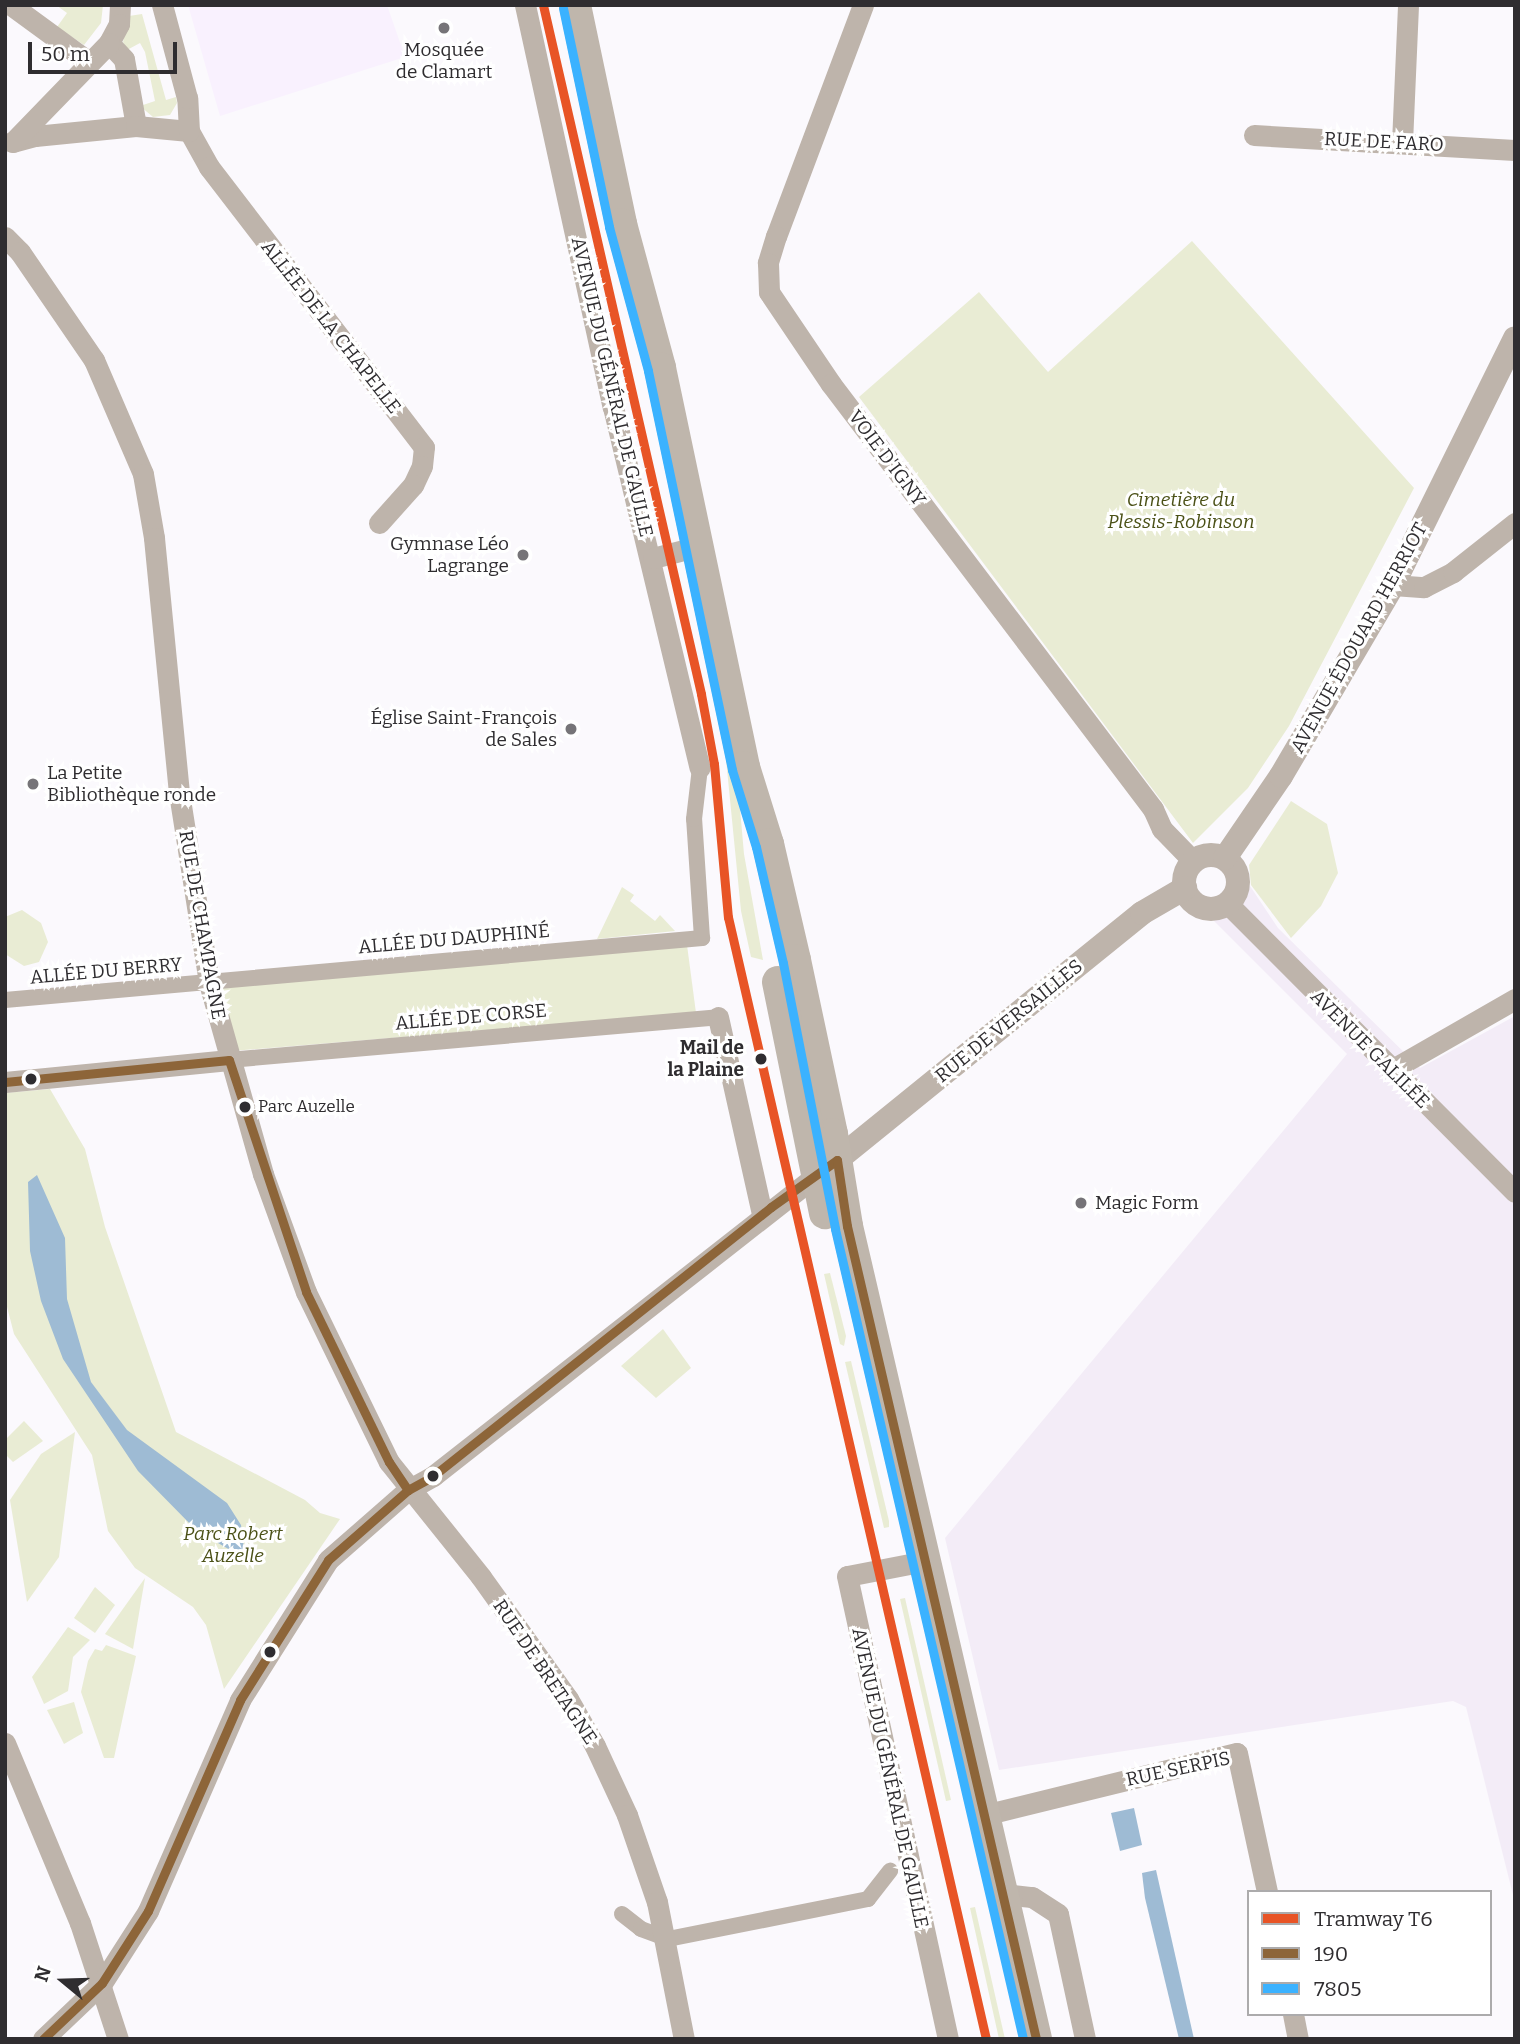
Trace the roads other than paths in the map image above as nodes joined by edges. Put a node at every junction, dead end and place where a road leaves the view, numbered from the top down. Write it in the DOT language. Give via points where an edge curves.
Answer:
graph roads {
  1 [pos="11,5"];
  2 [pos="120,5"];
  3 [pos="162,5"];
  4 [pos="525,5"];
  5 [pos="575,5"];
  6 [pos="863,5"];
  7 [pos="1408,5"];
  8 [pos="109,43"];
  9 [pos="89,62"];
  10 [pos="136,126"];
  11 [pos="189,131"];
  12 [pos="1254,135"];
  13 [pos="1402,143"];
  14 [pos="9,146"];
  15 [pos="1515,150"];
  16 [pos="5,237"];
  17 [pos="1515,322"];
  18 [pos="1515,338"];
  19 [pos="1480,410"];
  20 [pos="379,523"];
  21 [pos="1515,523"];
  22 [pos="695,547"];
  23 [pos="653,558"];
  24 [pos="1394,585"];
  25 [pos="700,768"];
  26 [pos="1225,858"];
  27 [pos="1193,861"];
  28 [pos="1185,888"];
  29 [pos="1227,903"];
  30 [pos="209,983"];
  31 [pos="1515,999"];
  32 [pos="5,1000"];
  33 [pos="718,1017"];
  34 [pos="229,1060"];
  35 [pos="1391,1070"];
  36 [pos="5,1082"];
  37 [pos="827,1167"];
  38 [pos="1515,1192"];
  39 [pos="762,1214"];
  40 [pos="408,1490"];
  41 [pos="916,1562"];
  42 [pos="5,1743"];
  43 [pos="12,1777"];
  44 [pos="984,1815"];
  45 [pos="890,1871"];
  46 [pos="1267,1890"];
  47 [pos="1002,1894"];
  48 [pos="622,1914"];
  49 [pos="676,1937"];
  50 [pos="102,1983"];
  51 [pos="1293,2016"];
  52 [pos="43,2039"];
  53 [pos="118,2039"];
  54 [pos="684,2039"];
  55 [pos="948,2039"];
  56 [pos="1015,2039"];
  57 [pos="1036,2039"];
  58 [pos="1085,2039"];
  59 [pos="1298,2039"];
  1 -- 9 [label="street"];
  2 -- 8 [label="street" via="119,24"];
  3 -- 11 [label="street" via="187,98"];
  4 -- 23 [label="street, AVENUE DU GÉNÉRAL DE GAULLE" via="613,407"];
  5 -- 22 [label="main road" via="624,236 662,379"];
  6 -- 27 [label="street, VOIE D'IGNY" via="776,236 768,263 769,292 831,384 1177,848"];
  7 -- 13 [label="street"];
  8 -- 9 [label="street"];
  8 -- 10 [label="street" via="124,59"];
  9 -- 14 [label="street"];
  10 -- 11 [label="street"];
  10 -- 14 [label="street" via="35,136"];
  11 -- 20 [label="street, ALLÉE DE LA CHAPELLE" via="209,167 424,447 413,485"];
  12 -- 13 [label="street, RUE DE FARO"];
  13 -- 15 [label="street, RUE DE FARO"];
  16 -- 30 [label="street, RUE DE CHAMPAGNE" via="94,360 143,474 179,793"];
  17 -- 19 [label="street, AVENUE ÉDOUARD HERRIOT"];
  18 -- 19 [label="street, AVENUE ÉDOUARD HERRIOT"];
  19 -- 24 [label="street, AVENUE ÉDOUARD HERRIOT"];
  21 -- 24 [label="street" via="1454,572 1424,587"];
  22 -- 23 [label="street"];
  22 -- 37 [label="main road" via="744,766 768,844"];
  23 -- 25 [label="street, AVENUE DU GÉNÉRAL DE GAULLE"];
  24 -- 26 [label="street, AVENUE ÉDOUARD HERRIOT" via="1281,776"];
  25 -- 30 [label="street, ALLÉE DU DAUPHINÉ" via="694,819 702,938"];
  26 -- 27 [label="street" via="1209,854"];
  26 -- 29 [label="street" via="1238,880"];
  27 -- 28 [label="street" via="1185,874"];
  28 -- 29 [label="street" via="1202,907"];
  28 -- 37 [label="street, RUE DE VERSAILLES" via="1142,913"];
  29 -- 35 [label="street, AVENUE GALILÉE"];
  30 -- 32 [label="street, ALLÉE DU BERRY"];
  30 -- 34 [label="street, RUE DE CHAMPAGNE"];
  31 -- 35 [label="street"];
  33 -- 34 [label="street, ALLÉE DE CORSE"];
  33 -- 39 [label="street"];
  34 -- 36 [label="street"];
  34 -- 40 [label="street, RUE DE CHAMPAGNE" via="306,1292 389,1462"];
  35 -- 38 [label="street, AVENUE GALILÉE"];
  37 -- 39 [label="street"];
  37 -- 41 [label="main road" via="849,1236"];
  39 -- 40 [label="street" via="433,1476"];
  40 -- 49 [label="street, RUE DE BRETAGNE" via="481,1577 576,1713 626,1815"];
  40 -- 50 [label="street" via="328,1560 262,1660 148,1911"];
  41 -- 44 [label="main road"];
  41 -- 55 [label="street, AVENUE DU GÉNÉRAL DE GAULLE" via="847,1576"];
  41 -- 56 [label="main road"];
  42 -- 43 [label="street"];
  43 -- 50 [label="street"];
  44 -- 46 [label="street, RUE SERPIS" via="1237,1753"];
  44 -- 47 [label="main road"];
  45 -- 49 [label="street" via="868,1899"];
  47 -- 57 [label="main road"];
  47 -- 58 [label="street" via="1032,1897 1059,1914"];
  48 -- 49 [label="street" via="641,1929"];
  49 -- 54 [label="street, RUE DE BRETAGNE"];
  50 -- 52 [label="street"];
  50 -- 53 [label="street"];
  51 -- 59 [label="street"];
}
